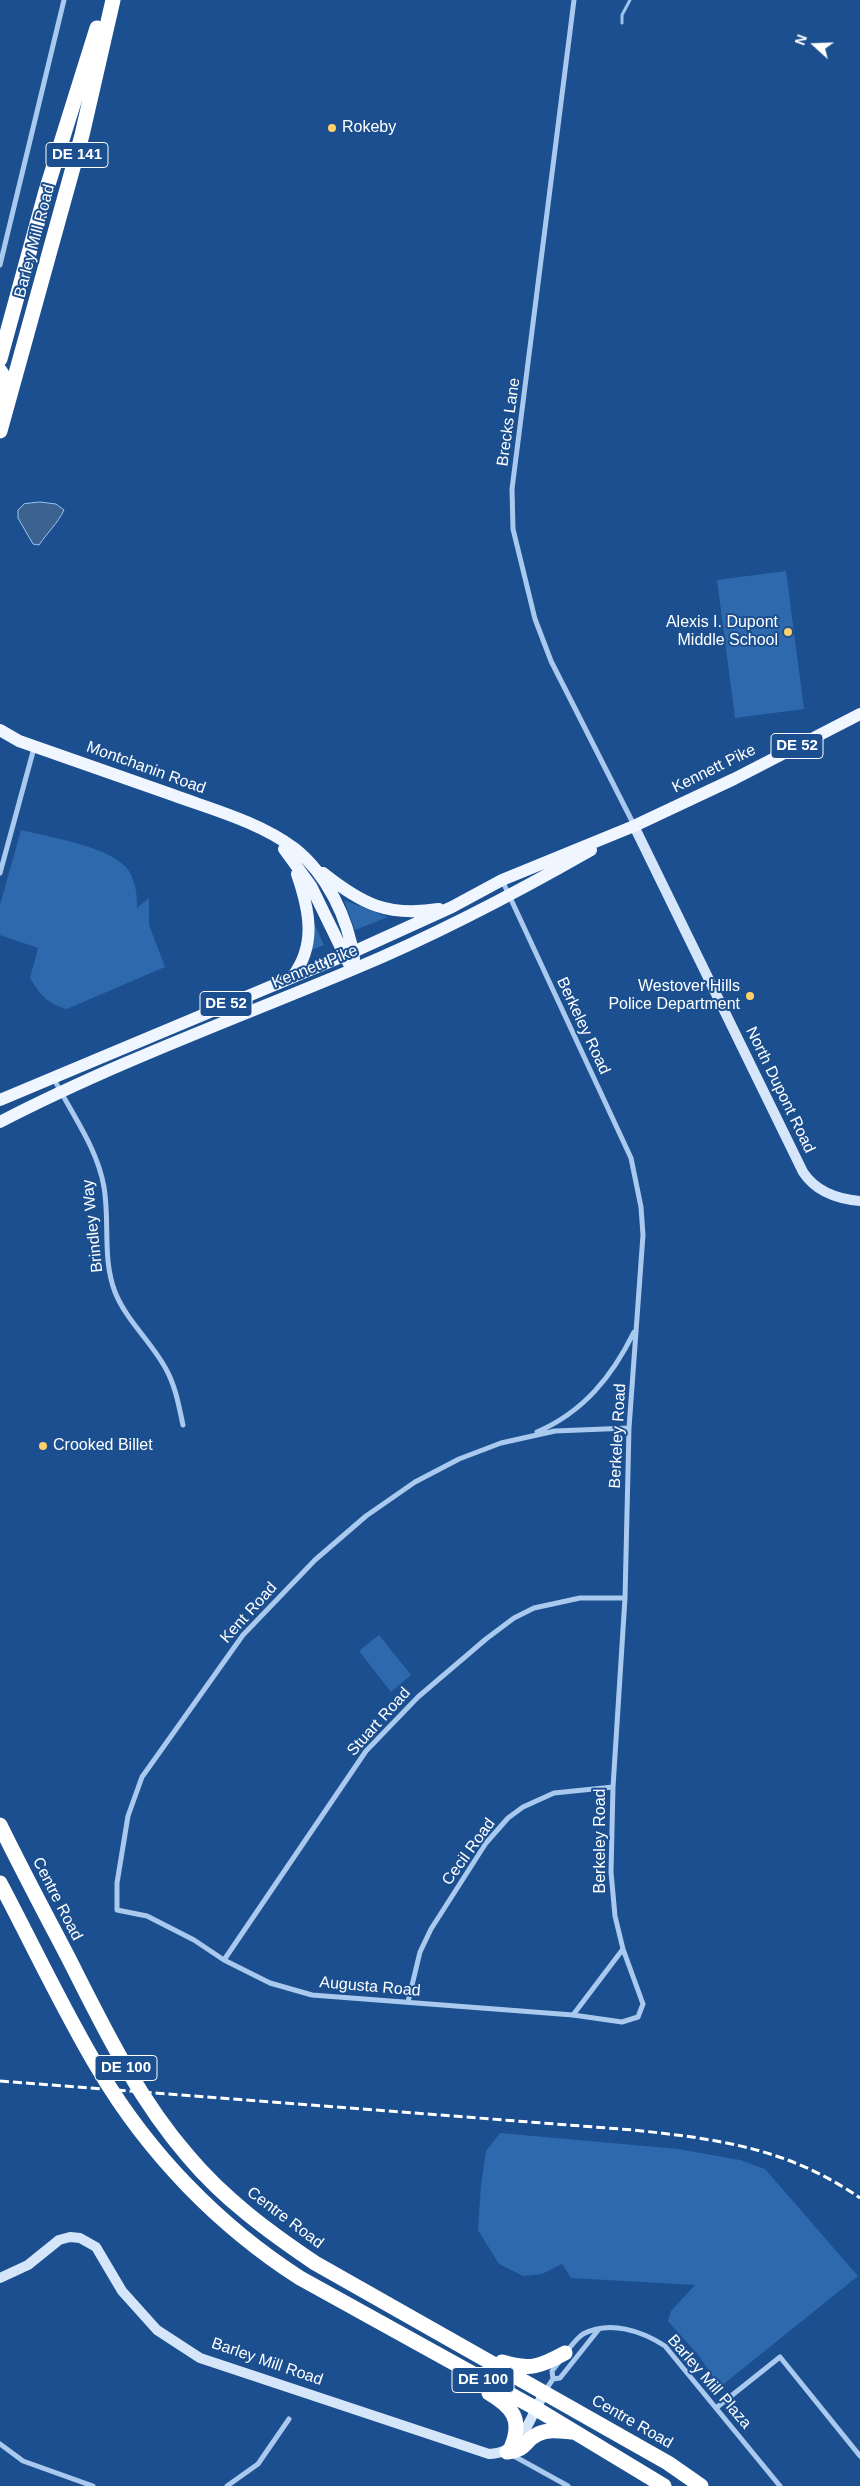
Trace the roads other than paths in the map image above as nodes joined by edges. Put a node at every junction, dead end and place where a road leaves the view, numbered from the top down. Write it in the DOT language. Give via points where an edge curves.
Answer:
graph roads {
  1 [pos="64,0"];
  2 [pos="106,0"];
  3 [pos="113,0"];
  4 [pos="574,0"];
  5 [pos="0,265"];
  6 [pos="0,359"];
  7 [pos="0,371"];
  8 [pos="0,411"];
  9 [pos="0,431"];
  10 [pos="860,714"];
  11 [pos="0,730"];
  12 [pos="0,740"];
  13 [pos="20,741"];
  14 [pos="34,746"];
  15 [pos="634,826"];
  16 [pos="297,857"];
  17 [pos="0,873"];
  18 [pos="502,880"];
  19 [pos="510,897"];
  20 [pos="452,907"];
  21 [pos="348,954"];
  22 [pos="355,969"];
  23 [pos="293,976"];
  24 [pos="53,1076"];
  25 [pos="60,1091"];
  26 [pos="0,1100"];
  27 [pos="0,1122"];
  28 [pos="860,1201"];
  29 [pos="636,1328"];
  30 [pos="184,1426"];
  31 [pos="629,1428"];
  32 [pos="527,1437"];
  33 [pos="625,1598"];
  34 [pos="613,1788"];
  35 [pos="0,1825"];
  36 [pos="0,1883"];
  37 [pos="117,1910"];
  38 [pos="623,1949"];
  39 [pos="224,1960"];
  40 [pos="408,2002"];
  41 [pos="573,2015"];
  42 [pos="638,2017"];
  43 [pos="0,2278"];
  44 [pos="599,2328"];
  45 [pos="565,2353"];
  46 [pos="484,2358"];
  47 [pos="460,2367"];
  48 [pos="549,2386"];
  49 [pos="535,2408"];
  50 [pos="716,2408"];
  51 [pos="289,2418"];
  52 [pos="578,2434"];
  53 [pos="0,2444"];
  54 [pos="509,2450"];
  55 [pos="860,2456"];
  56 [pos="93,2486"];
  57 [pos="227,2486"];
  58 [pos="568,2486"];
  59 [pos="664,2486"];
  60 [pos="701,2486"];
  61 [pos="780,2486"];
  1 -- 5 [label="street"];
  2 -- 6 [label="highway, Barley Mill Road / DE 141" via="61,142"];
  3 -- 9 [label="highway, Barley Mill Road / DE 141" via="82,135"];
  4 -- 15 [label="street, Brecks Lane" via="512,489 513,530 535,619 551,661"];
  7 -- 8 [label="highway" via="6,387"];
  10 -- 15 [label="main road, Kennett Pike / DE 52"];
  11 -- 13 [label="main road, Montchanin Road"];
  12 -- 13 [label="main road, Montchanin Road"];
  13 -- 14 [label="main road, Montchanin Road"];
  14 -- 16 [label="main road, Montchanin Road" via="260,828 294,848"];
  14 -- 17 [label="street"];
  15 -- 18 [label="main road, Kennett Pike / DE 52"];
  15 -- 19 [label="main road, Kennett Pike / DE 52"];
  15 -- 28 [label="street, North Dupont Road" via="803,1172 810,1182 827,1193"];
  16 -- 20 [label="main road" via="343,890 376,906 416,911"];
  16 -- 21 [label="main road, Montchanin Road" via="324,882 335,900 344,922"];
  16 -- 23 [label="main road" via="309,920 306,953"];
  18 -- 19 [label="street, Berkeley Road"];
  18 -- 20 [label="main road, Kennett Pike / DE 52"];
  19 -- 22 [label="main road, Kennett Pike / DE 52"];
  19 -- 29 [label="street, Berkeley Road" via="631,1158 643,1235"];
  20 -- 21 [label="main road, Kennett Pike / DE 52"];
  21 -- 22 [label="main road, Montchanin Road"];
  21 -- 23 [label="main road, Kennett Pike / DE 52"];
  22 -- 25 [label="main road, Kennett Pike / DE 52"];
  23 -- 24 [label="main road, Kennett Pike / DE 52"];
  24 -- 25 [label="street, Brindley Way"];
  24 -- 26 [label="main road, Kennett Pike / DE 52"];
  25 -- 27 [label="main road, Kennett Pike / DE 52"];
  25 -- 30 [label="street, Brindley Way" via="93,1152 102,1179 106,1254 112,1282 128,1317 167,1370"];
  29 -- 31 [label="street, Berkeley Road"];
  29 -- 32 [label="street, Kent Road" via="617,1365 580,1408"];
  31 -- 32 [label="street, Kent Road" via="555,1431"];
  31 -- 33 [label="street, Berkeley Road"];
  32 -- 37 [label="street, Kent Road" via="459,1459 415,1482 366,1516 315,1560 243,1635 142,1777 128,1816 117,1883"];
  33 -- 34 [label="street, Berkeley Road"];
  33 -- 39 [label="street, Stuart Road" via="580,1598 534,1608 486,1639 418,1697 366,1751"];
  34 -- 38 [label="street, Berkeley Road" via="611,1872"];
  34 -- 40 [label="street, Cecil Road" via="554,1793 523,1807 508,1818 486,1843 431,1929 420,1952"];
  35 -- 46 [label="highway, Centre Road / DE 100" via="116,2052 140,2092 188,2156 243,2210 275,2236 315,2263"];
  36 -- 47 [label="highway, DE 100" via="100,2071 143,2134 175,2172 232,2228 272,2260"];
  37 -- 39 [label="street, Augusta Road" via="147,1916"];
  38 -- 41 [label="street"];
  38 -- 42 [label="street, Berkeley Road" via="643,2004"];
  39 -- 40 [label="street, Augusta Road" via="270,1983 312,1995"];
  40 -- 41 [label="street, Augusta Road"];
  41 -- 42 [label="street, Augusta Road" via="622,2022"];
  43 -- 54 [label="street, Barley Mill Road" via="28,2265 59,2240 80,2238 96,2247 122,2292 157,2330 200,2358 489,2454"];
  44 -- 45 [label="street" via="582,2335"];
  44 -- 48 [label="street" via="560,2378"];
  44 -- 50 [label="street, Barley Mill Plaza" via="632,2330 665,2346"];
  45 -- 46 [label="highway" via="531,2367"];
  45 -- 48 [label="street" via="552,2371"];
  46 -- 48 [label="highway, Centre Road / DE 100"];
  47 -- 49 [label="highway, DE 100"];
  47 -- 54 [label="highway" via="467,2380 513,2412 516,2420"];
  48 -- 49 [label="street"];
  48 -- 60 [label="highway, Centre Road / DE 100"];
  49 -- 52 [label="highway, DE 100"];
  49 -- 54 [label="street" via="521,2437"];
  50 -- 55 [label="street" via="780,2357"];
  50 -- 61 [label="street, Barley Mill Plaza"];
  51 -- 57 [label="street" via="258,2464"];
  52 -- 54 [label="highway" via="545,2431 520,2450"];
  52 -- 59 [label="highway, DE 100"];
  53 -- 56 [label="street" via="23,2461"];
  54 -- 58 [label="street"];
}
